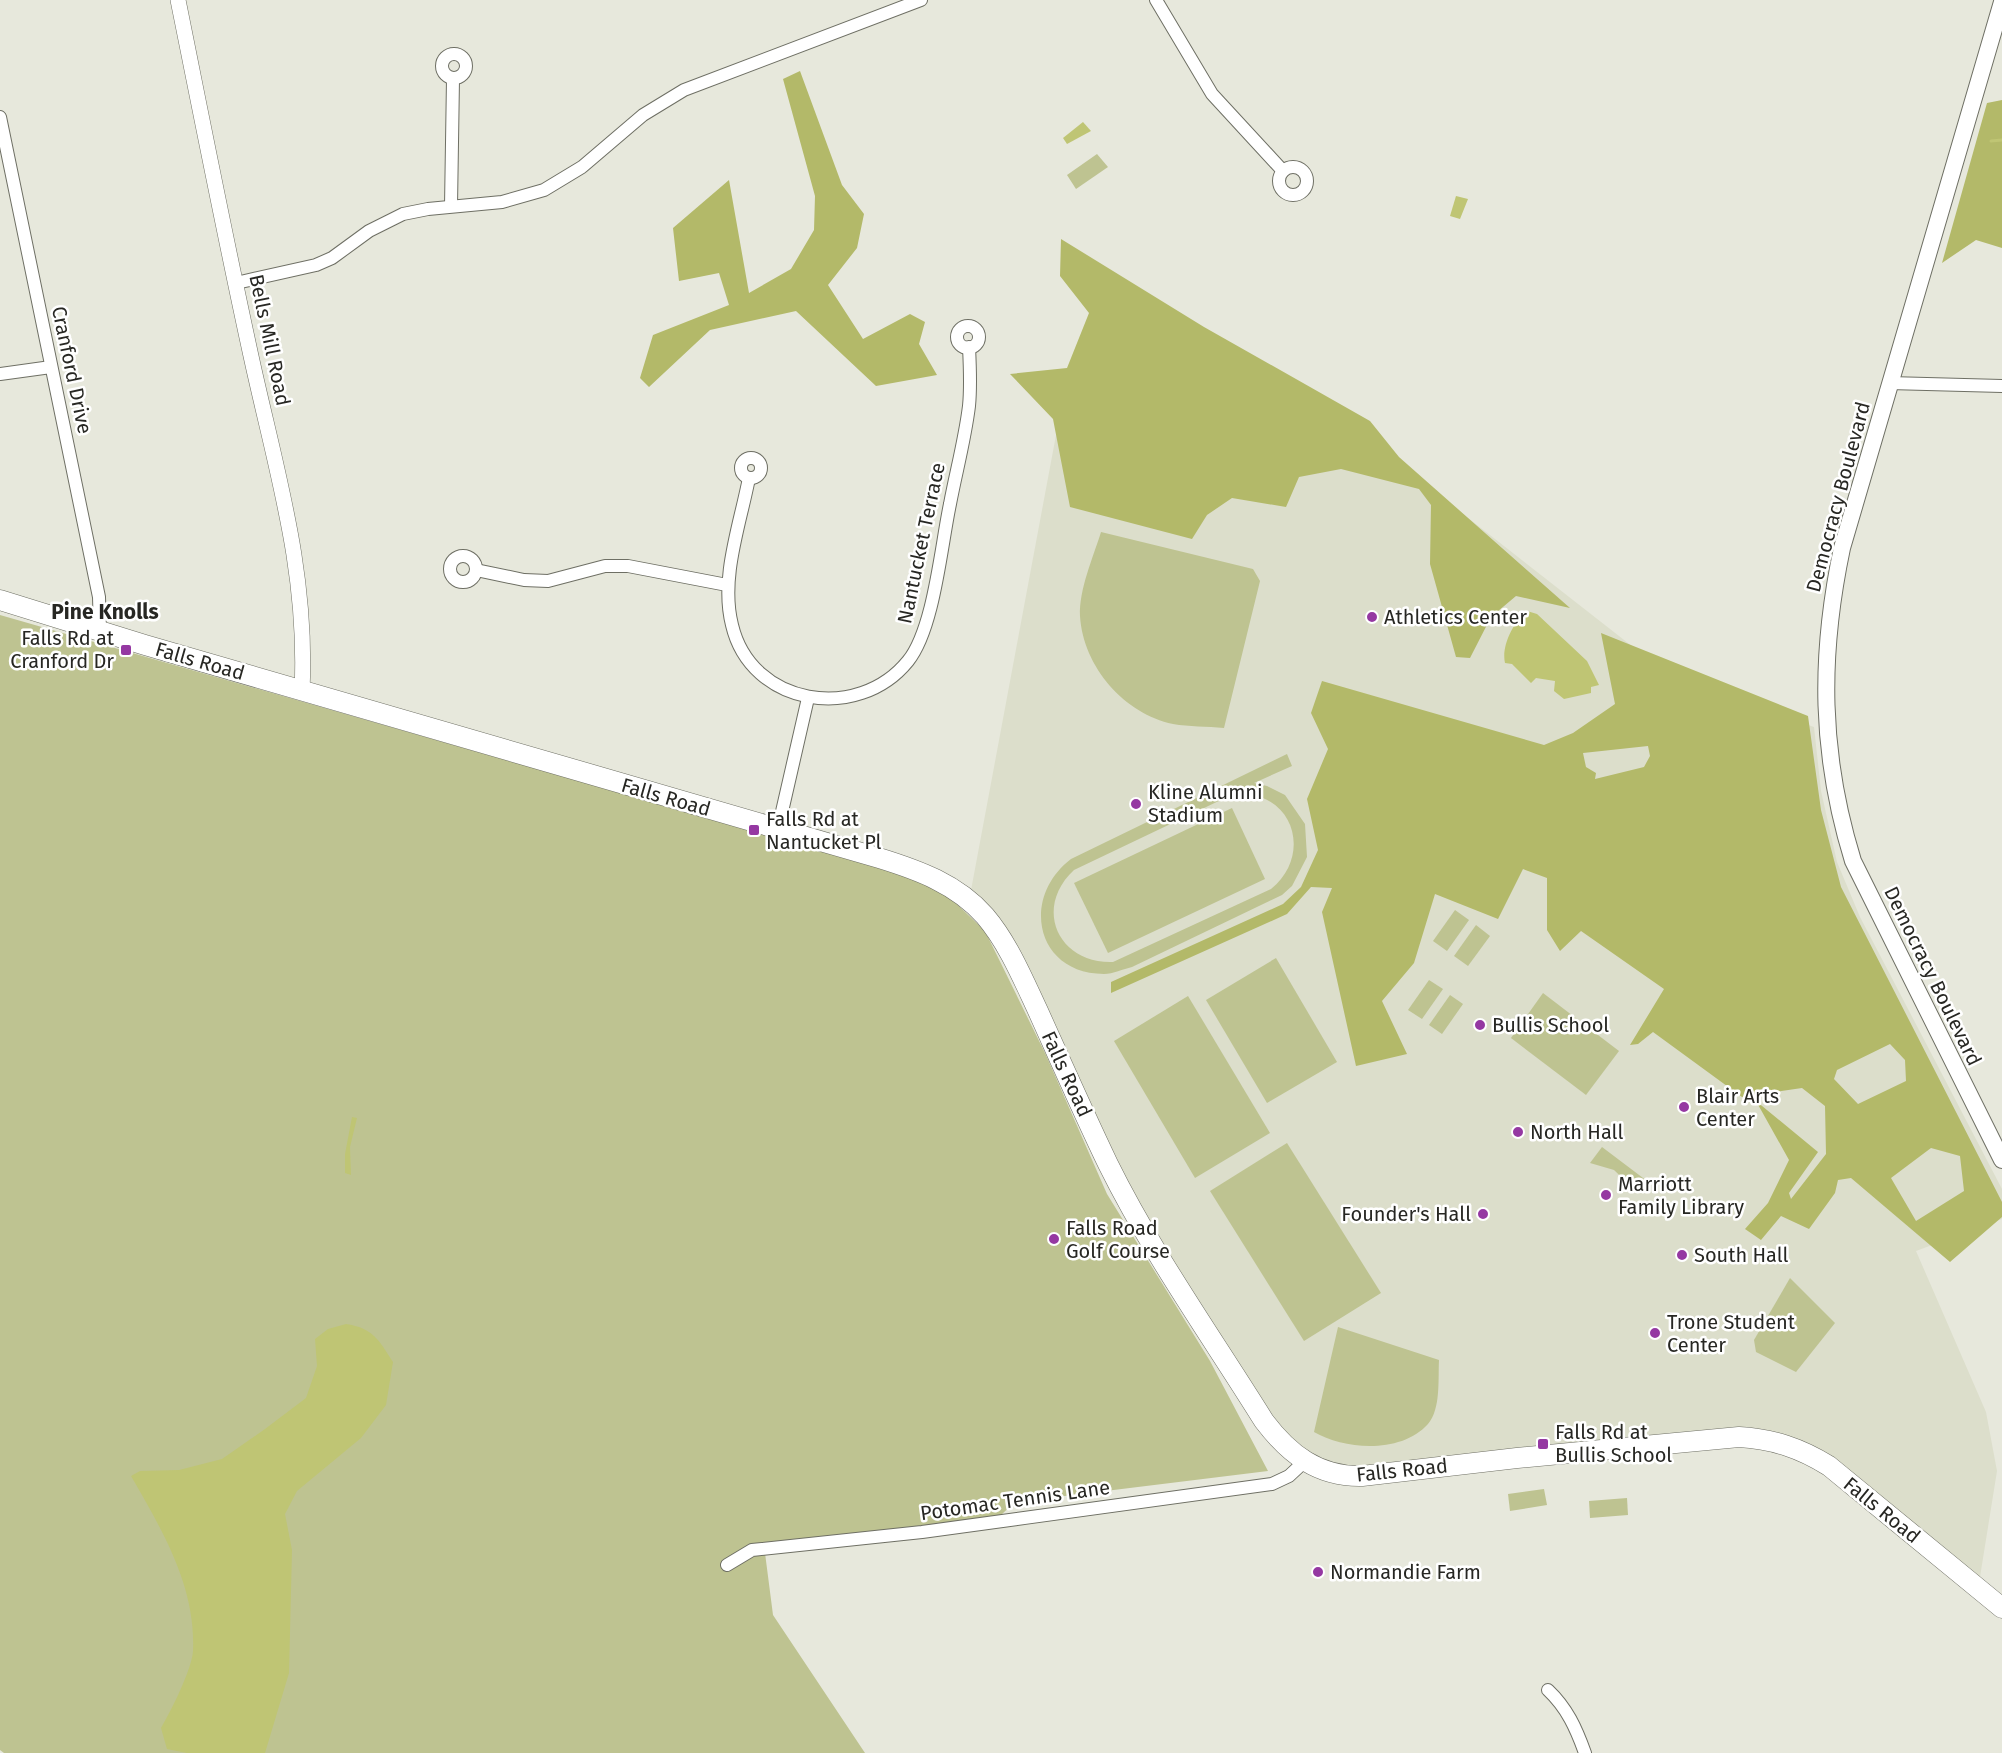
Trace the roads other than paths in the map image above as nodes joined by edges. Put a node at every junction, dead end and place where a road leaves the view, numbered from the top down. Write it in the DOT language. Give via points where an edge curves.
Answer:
graph roads {
  1 [pos="178,0"];
  2 [pos="921,0"];
  3 [pos="1156,0"];
  4 [pos="2002,2"];
  5 [pos="453,79"];
  6 [pos="0,117"];
  7 [pos="1283,171"];
  8 [pos="451,206"];
  9 [pos="236,283"];
  10 [pos="969,347"];
  11 [pos="51,367"];
  12 [pos="0,374"];
  13 [pos="1889,383"];
  14 [pos="2002,386"];
  15 [pos="749,478"];
  16 [pos="476,570"];
  17 [pos="727,585"];
  18 [pos="0,600"];
  19 [pos="100,631"];
  20 [pos="302,691"];
  21 [pos="808,698"];
  22 [pos="778,829"];
  23 [pos="2002,1160"];
  24 [pos="1304,1462"];
  25 [pos="727,1565"];
  26 [pos="2002,1608"];
  27 [pos="1548,1690"];
  28 [pos="1585,1753"];
  1 -- 9 [label="street, Bells Mill Road"];
  2 -- 8 [label="street" via="684,90 643,115 582,167 544,190 502,202"];
  3 -- 7 [label="street" via="1212,94"];
  4 -- 13 [label="main road, Democracy Boulevard"];
  5 -- 8 [label="street"];
  6 -- 11 [label="street, Cranford Drive"];
  8 -- 9 [label="street" via="391,219 316,265"];
  9 -- 20 [label="street, Bells Mill Road" via="299,576"];
  10 -- 21 [label="street, Nantucket Terrace" via="969,408 921,640 907,662 882,683 847,697"];
  11 -- 12 [label="street"];
  11 -- 19 [label="street, Cranford Drive" via="99,597"];
  13 -- 14 [label="street"];
  13 -- 23 [label="main road, Democracy Boulevard" via="1842,548 1830,609 1825,685 1831,770 1853,861"];
  15 -- 17 [label="street, Nantucket Terrace"];
  16 -- 17 [label="street" via="548,581 616,566"];
  17 -- 21 [label="street, Nantucket Terrace" via="732,626 744,654 765,676"];
  18 -- 19 [label="main road, Falls Road"];
  19 -- 20 [label="main road, Falls Road"];
  20 -- 22 [label="main road, Falls Road"];
  21 -- 22 [label="street"];
  22 -- 24 [label="main road, Falls Road" via="926,874 950,886 985,917 1024,982 1109,1166 1141,1224 1264,1421"];
  24 -- 25 [label="street, Potomac Tennis Lane" via="1289,1476 1272,1484 922,1532 752,1550"];
  24 -- 26 [label="main road, Falls Road" via="1340,1475 1362,1476 1739,1437 1767,1439 1803,1450 1829,1466"];
  27 -- 28 [label="street" via="1561,1702"];
}
